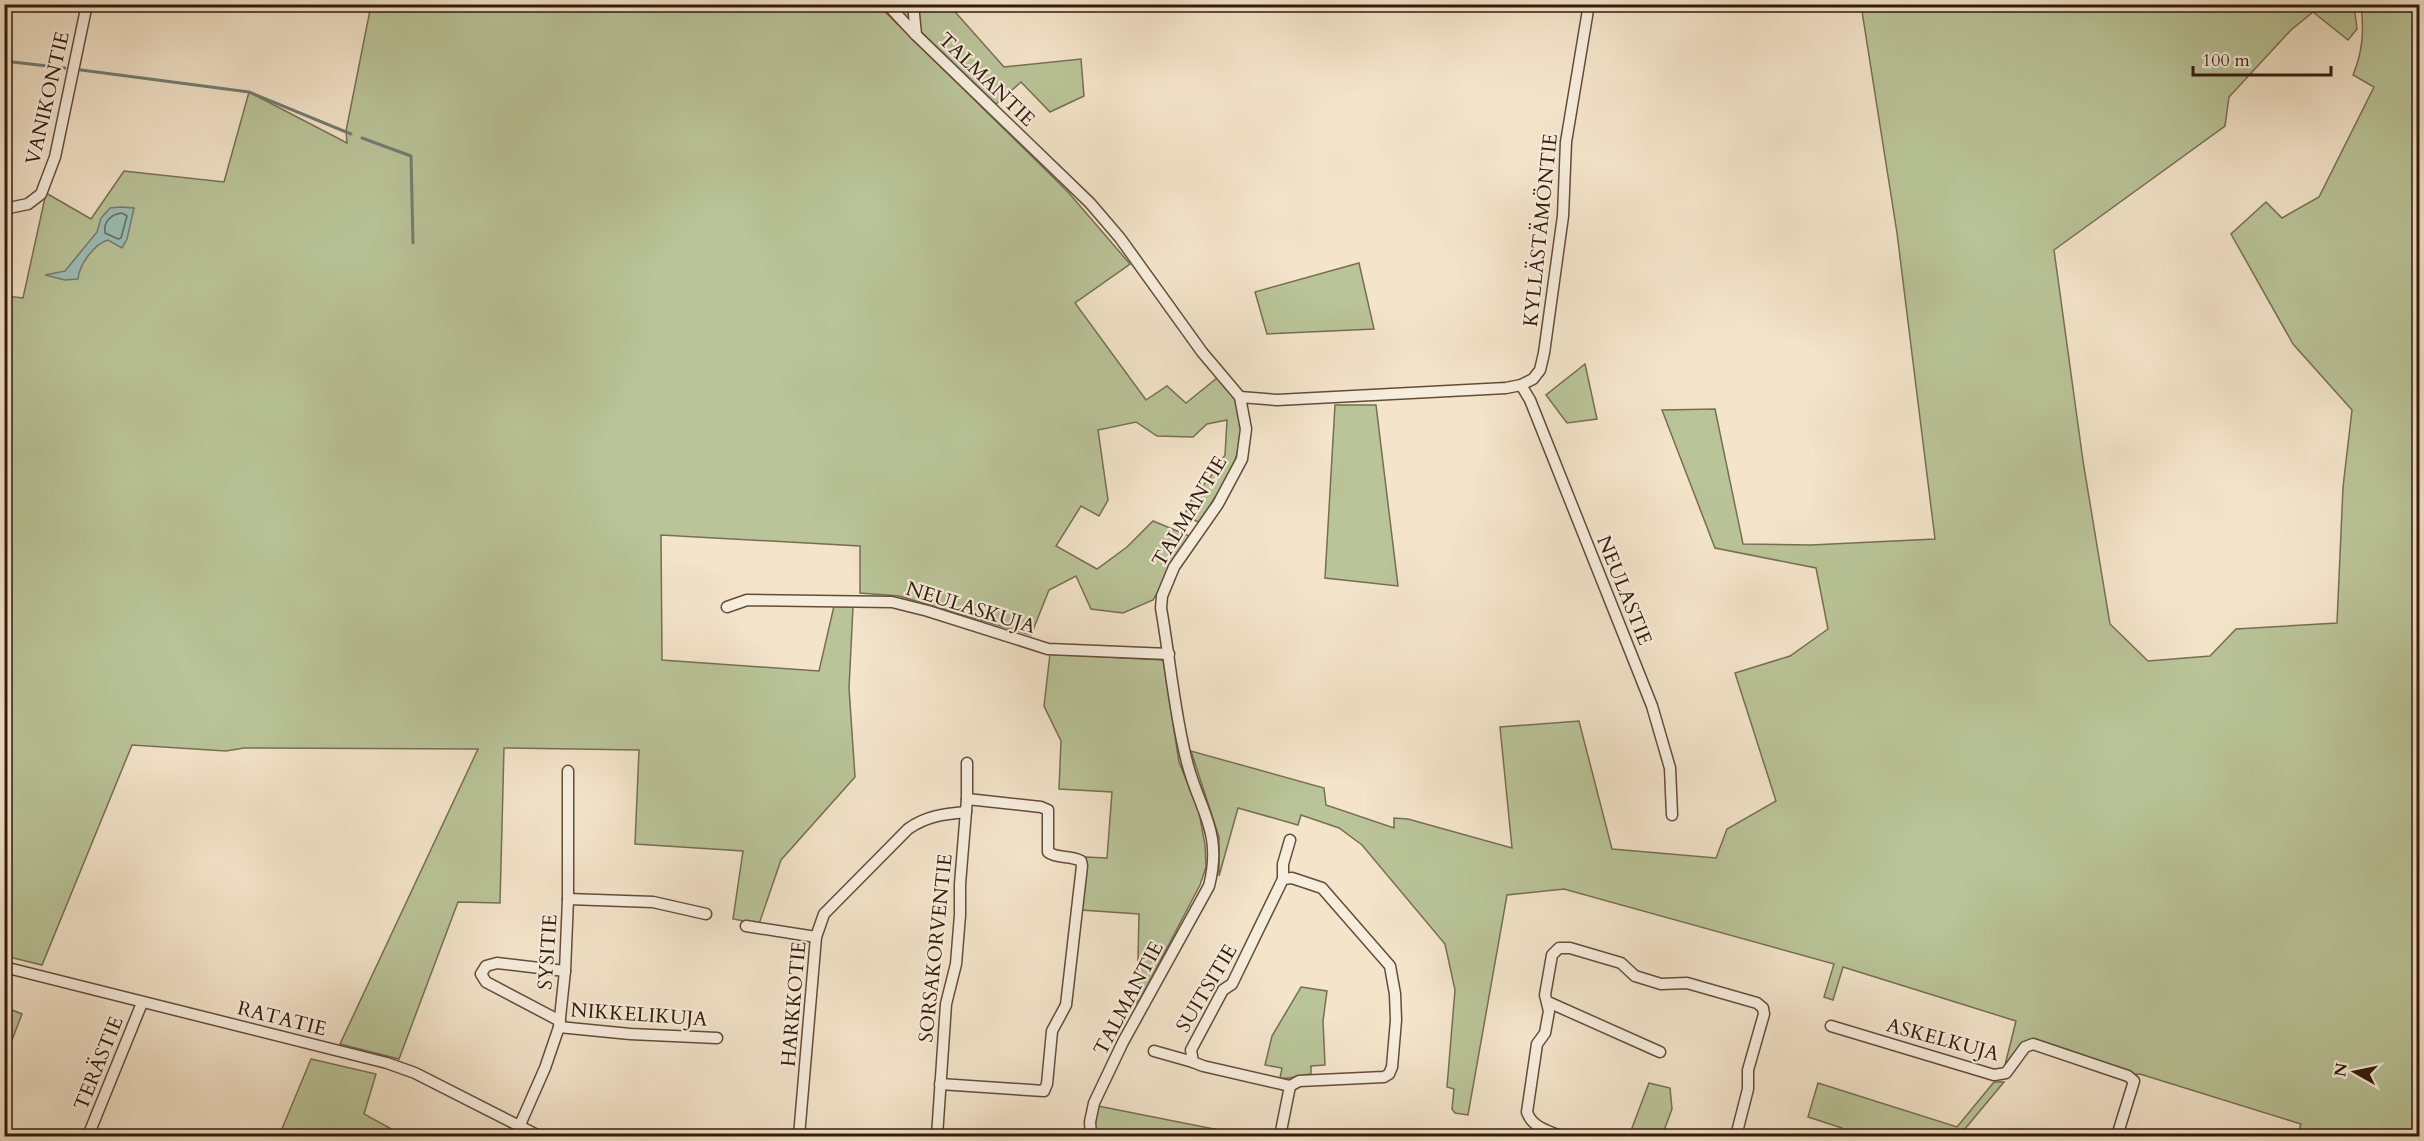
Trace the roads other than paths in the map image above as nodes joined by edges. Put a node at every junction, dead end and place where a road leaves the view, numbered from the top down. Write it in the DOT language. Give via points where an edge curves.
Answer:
graph roads {
  1 [pos="87,4"];
  2 [pos="887,4"];
  3 [pos="913,4"];
  4 [pos="1589,4"];
  5 [pos="916,35"];
  6 [pos="4,209"];
  7 [pos="1521,386"];
  8 [pos="1240,398"];
  9 [pos="728,607"];
  10 [pos="1169,654"];
  11 [pos="968,764"];
  12 [pos="568,771"];
  13 [pos="967,799"];
  14 [pos="966,812"];
  15 [pos="1672,815"];
  16 [pos="1290,840"];
  17 [pos="1283,879"];
  18 [pos="568,898"];
  19 [pos="706,914"];
  20 [pos="746,926"];
  21 [pos="816,937"];
  22 [pos="4,967"];
  23 [pos="565,971"];
  24 [pos="1548,1002"];
  25 [pos="142,1003"];
  26 [pos="559,1024"];
  27 [pos="1831,1026"];
  28 [pos="717,1038"];
  29 [pos="1154,1051"];
  30 [pos="1660,1052"];
  31 [pos="1193,1062"];
  32 [pos="940,1084"];
  33 [pos="1290,1086"];
  34 [pos="519,1127"];
  35 [pos="88,1137"];
  36 [pos="539,1137"];
  37 [pos="799,1137"];
  38 [pos="937,1137"];
  39 [pos="1091,1137"];
  40 [pos="1280,1137"];
  41 [pos="1560,1137"];
  42 [pos="1736,1137"];
  43 [pos="2117,1137"];
  1 -- 6 [label="street, VANIKONTIE" via="55,157 41,195 28,204"];
  2 -- 5 [label="street, TALMANTIE"];
  3 -- 5 [label="street"];
  4 -- 7 [label="street, KYLLÄSTÄMÖNTIE" via="1566,142 1563,216 1544,353 1540,370"];
  5 -- 8 [label="street, TALMANTIE" via="1089,203 1120,238"];
  7 -- 8 [label="street" via="1277,400"];
  7 -- 15 [label="street, NEULASTIE" via="1530,400 1652,706 1670,768"];
  8 -- 10 [label="street, TALMANTIE" via="1246,429 1242,459 1218,504 1174,567 1162,596"];
  9 -- 10 [label="street, NEULASKUJA" via="747,600 892,602 1048,650"];
  10 -- 39 [label="street, TALMANTIE" via="1187,764 1215,845 1214,867 1209,886 1094,1103"];
  11 -- 13 [label="street, SORSAKORVENTIE"];
  12 -- 18 [label="street, SYSITIE"];
  13 -- 14 [label="street, SORSAKORVENTIE"];
  13 -- 32 [label="street" via="1047,810 1048,852 1081,861 1066,1005 1052,1031 1044,1091"];
  14 -- 21 [label="street, HARKKOTIE" via="921,819 908,829 824,914"];
  14 -- 32 [label="street, SORSAKORVENTIE" via="956,964 946,1004"];
  16 -- 17 [label="street, SUITSITIE"];
  17 -- 31 [label="street, SUITSITIE" via="1232,984 1223,990 1191,1050"];
  17 -- 33 [label="street" via="1322,888 1390,966 1396,1020 1389,1074 1299,1081"];
  18 -- 19 [label="street" via="653,902"];
  18 -- 23 [label="street, SYSITIE"];
  20 -- 21 [label="street"];
  21 -- 37 [label="street, HARKKOTIE"];
  22 -- 25 [label="street, RATATIE"];
  23 -- 26 [label="street, SYSITIE"];
  23 -- 26 [label="street" via="496,963 486,966 481,974 486,982"];
  24 -- 30 [label="street"];
  24 -- 41 [label="street" via="1550,1011 1545,1033 1537,1044 1527,1112 1534,1125"];
  24 -- 42 [label="street" via="1545,995 1551,956 1559,948 1570,948 1621,963 1635,976 1661,984 1687,983 1763,1008"];
  25 -- 34 [label="street, RATATIE" via="387,1063 416,1073"];
  25 -- 35 [label="street, TERÄSTIE"];
  26 -- 28 [label="street, NIKKELIKUJA" via="630,1034"];
  26 -- 34 [label="street, SYSITIE"];
  27 -- 43 [label="street, ASKELKUJA" via="1994,1075 2006,1073 2025,1047 2033,1044 2127,1076 2134,1081"];
  29 -- 31 [label="street"];
  31 -- 33 [label="street, SUITSITIE"];
  32 -- 38 [label="street, SORSAKORVENTIE"];
  33 -- 40 [label="street"];
  34 -- 36 [label="street, RATATIE"];
}
